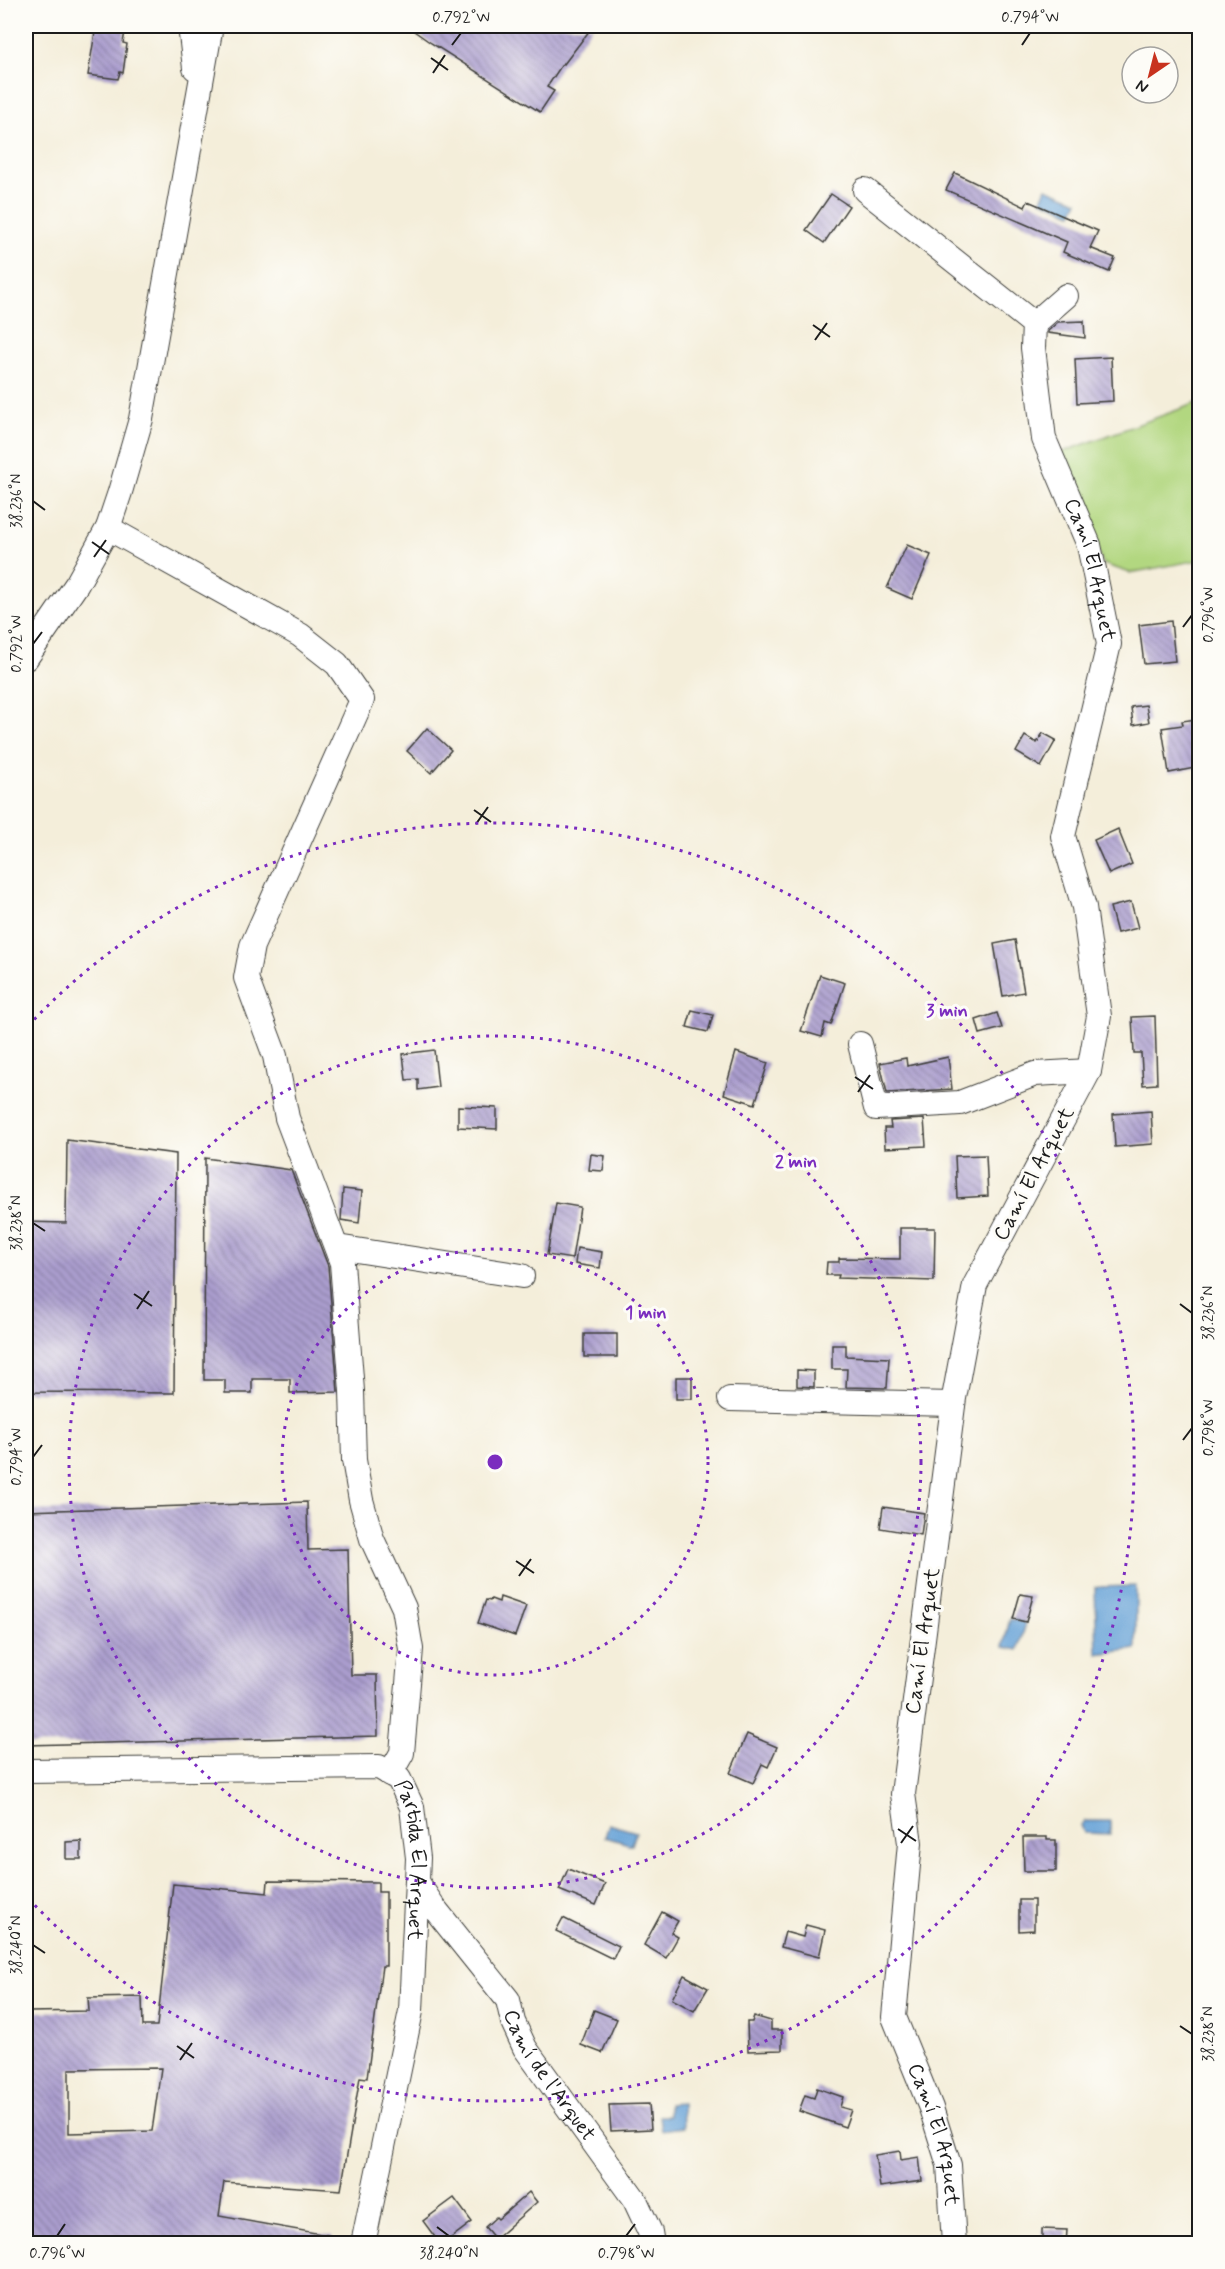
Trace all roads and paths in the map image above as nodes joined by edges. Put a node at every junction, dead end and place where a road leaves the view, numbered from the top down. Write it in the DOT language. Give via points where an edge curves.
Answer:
graph roads {
  1 [pos="190,26"];
  2 [pos="211,26"];
  3 [pos="197,94"];
  4 [pos="865,190"];
  5 [pos="1066,296"];
  6 [pos="1034,324"];
  7 [pos="108,528"];
  8 [pos="26,658"];
  9 [pos="860,1044"];
  10 [pos="1089,1071"];
  11 [pos="337,1247"];
  12 [pos="522,1276"];
  13 [pos="730,1399"];
  14 [pos="953,1404"];
  15 [pos="26,1771"];
  16 [pos="390,1774"];
  17 [pos="417,1881"];
  18 [pos="363,2244"];
  19 [pos="652,2244"];
  20 [pos="954,2244"];
  1 -- 3 [label="street"];
  2 -- 3 [label="street"];
  3 -- 7 [label="street" via="141,419"];
  4 -- 6 [label="street"];
  5 -- 6 [label="street"];
  6 -- 10 [label="street, Camí El Arquet" via="1033,348 1044,440 1089,545 1109,644 1063,836 1084,907 1099,1016"];
  7 -- 8 [label="street" via="77,585"];
  7 -- 11 [label="street" via="300,636 338,664 362,700 252,946 246,978 275,1056 290,1126"];
  9 -- 10 [label="street" via="876,1108 960,1103 1035,1074"];
  10 -- 14 [label="street, Camí El Arquet" via="975,1285"];
  11 -- 12 [label="street"];
  11 -- 16 [label="street" via="342,1263 360,1500 372,1539 404,1608 411,1649 402,1753"];
  13 -- 14 [label="street"];
  14 -- 20 [label="street, Camí El Arquet" via="903,1794 910,1844 894,2017 949,2165"];
  15 -- 16 [label="street, Partida El Arquet" via="380,1767"];
  16 -- 17 [label="street, Partida El Arquet" via="399,1779 412,1807"];
  17 -- 18 [label="street, Partida El Arquet" via="411,2011"];
  17 -- 19 [label="street, Camí de l'Arquet" via="435,1910 508,2000 525,2048 635,2200"];
}
